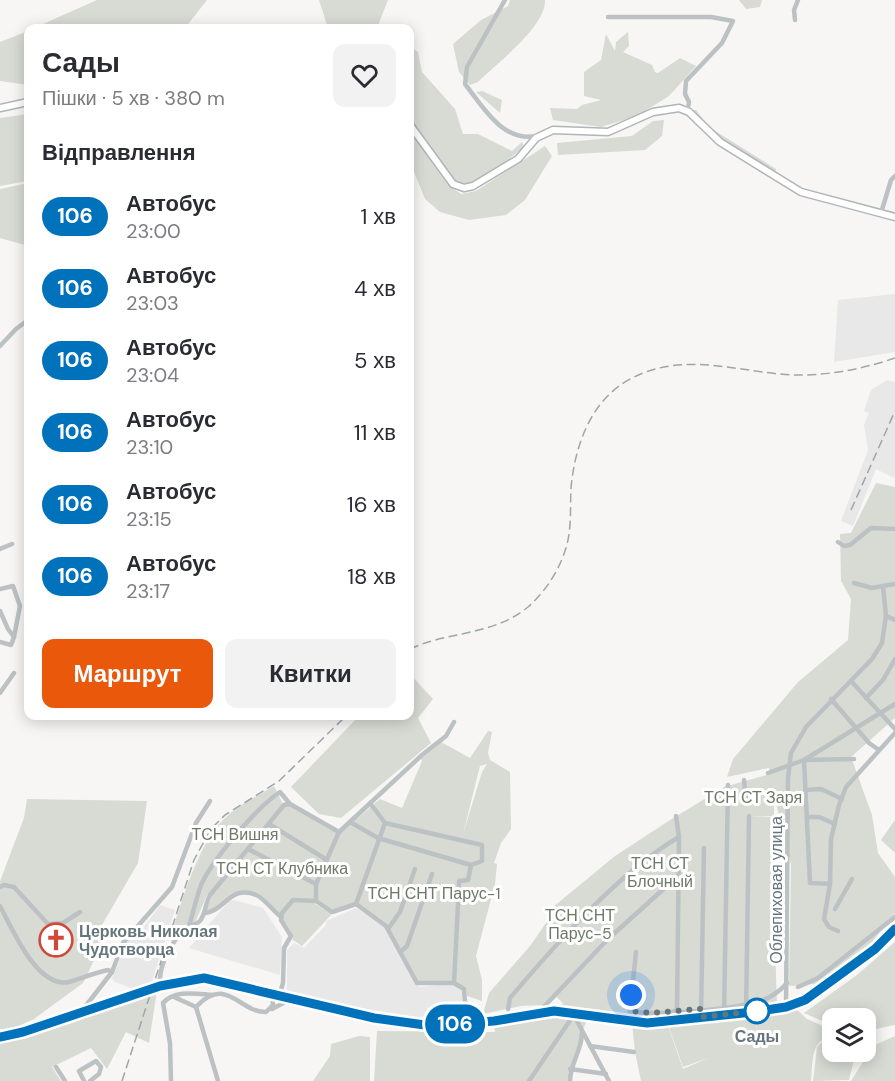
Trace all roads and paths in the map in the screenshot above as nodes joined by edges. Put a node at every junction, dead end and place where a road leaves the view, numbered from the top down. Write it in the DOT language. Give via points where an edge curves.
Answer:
graph roads {
  1 [pos="505,0"];
  2 [pos="798,0"];
  3 [pos="608,17"];
  4 [pos="795,20"];
  5 [pos="24,103"];
  6 [pos="0,108"];
  7 [pos="686,108"];
  8 [pos="414,130"];
  9 [pos="543,134"];
  10 [pos="520,137"];
  11 [pos="527,150"];
  12 [pos="895,176"];
  13 [pos="881,213"];
  14 [pos="895,217"];
  15 [pos="24,323"];
  16 [pos="0,346"];
  17 [pos="895,529"];
  18 [pos="838,542"];
  19 [pos="12,544"];
  20 [pos="0,549"];
  21 [pos="854,583"];
  22 [pos="895,584"];
  23 [pos="884,586"];
  24 [pos="0,589"];
  25 [pos="0,611"];
  26 [pos="886,616"];
  27 [pos="895,620"];
  28 [pos="15,637"];
  29 [pos="0,642"];
  30 [pos="895,659"];
  31 [pos="14,673"];
  32 [pos="851,681"];
  33 [pos="0,693"];
  34 [pos="866,698"];
  35 [pos="831,699"];
  36 [pos="895,704"];
  37 [pos="879,713"];
  38 [pos="454,722"];
  39 [pos="855,728"];
  40 [pos="895,731"];
  41 [pos="879,750"];
  42 [pos="854,759"];
  43 [pos="804,760"];
  44 [pos="788,767"];
  45 [pos="768,773"];
  46 [pos="744,780"];
  47 [pos="728,785"];
  48 [pos="805,790"];
  49 [pos="842,798"];
  50 [pos="746,800"];
  51 [pos="210,801"];
  52 [pos="370,803"];
  53 [pos="290,804"];
  54 [pos="676,816"];
  55 [pos="749,816"];
  56 [pos="807,817"];
  57 [pos="350,822"];
  58 [pos="385,823"];
  59 [pos="268,824"];
  60 [pos="835,824"];
  61 [pos="339,832"];
  62 [pos="679,837"];
  63 [pos="378,838"];
  64 [pos="705,848"];
  65 [pos="248,849"];
  66 [pos="327,860"];
  67 [pos="471,865"];
  68 [pos="415,869"];
  69 [pos="432,874"];
  70 [pos="678,876"];
  71 [pos="852,879"];
  72 [pos="316,884"];
  73 [pos="830,884"];
  74 [pos="0,887"];
  75 [pos="315,902"];
  76 [pos="356,904"];
  77 [pos="0,906"];
  78 [pos="835,909"];
  79 [pos="80,912"];
  80 [pos="205,913"];
  81 [pos="281,917"];
  82 [pos="895,917"];
  83 [pos="189,926"];
  84 [pos="388,929"];
  85 [pos="895,930"];
  86 [pos="838,931"];
  87 [pos="400,952"];
  88 [pos="636,952"];
  89 [pos="112,972"];
  90 [pos="454,983"];
  91 [pos="787,983"];
  92 [pos="160,986"];
  93 [pos="798,987"];
  94 [pos="216,995"];
  95 [pos="276,995"];
  96 [pos="171,996"];
  97 [pos="291,999"];
  98 [pos="745,1004"];
  99 [pos="725,1006"];
  100 [pos="196,1007"];
  101 [pos="786,1007"];
  102 [pos="508,1009"];
  103 [pos="700,1009"];
  104 [pos="270,1010"];
  105 [pos="677,1010"];
  106 [pos="630,1011"];
  107 [pos="81,1012"];
  108 [pos="539,1012"];
  109 [pos="575,1012"];
  110 [pos="746,1013"];
  111 [pos="724,1015"];
  112 [pos="701,1017"];
  113 [pos="666,1021"];
  114 [pos="628,1022"];
  115 [pos="474,1023"];
  116 [pos="582,1031"];
  117 [pos="0,1037"];
  118 [pos="590,1046"];
  119 [pos="634,1052"];
  120 [pos="56,1067"];
  121 [pos="570,1069"];
  122 [pos="606,1074"];
  123 [pos="65,1081"];
  124 [pos="84,1081"];
  125 [pos="90,1081"];
  126 [pos="171,1081"];
  127 [pos="218,1081"];
  128 [pos="529,1081"];
  129 [pos="570,1081"];
  130 [pos="609,1081"];
  1 -- 10 [label="street" via="468,67 465,84 501,128"];
  2 -- 4 [label="street"];
  3 -- 7 [label="street" via="711,17 733,21 722,43 686,81"];
  5 -- 6 [label="main road"];
  7 -- 9 [label="main road" via="659,110 608,132 566,128"];
  7 -- 13 [label="main road" via="720,142 792,187"];
  8 -- 11 [label="main road" via="458,188 473,186"];
  9 -- 10 [label="street"];
  9 -- 11 [label="main road"];
  10 -- 11 [label="street" via="527,141"];
  12 -- 13 [label="street"];
  13 -- 14 [label="main road"];
  15 -- 16 [label="street"];
  17 -- 18 [label="street" via="871,528 850,545"];
  19 -- 20 [label="street"];
  21 -- 23 [label="street" via="872,588"];
  22 -- 23 [label="street"];
  23 -- 26 [label="street, Облепиховая улица"];
  24 -- 28 [label="street" via="13,586 20,606"];
  25 -- 28 [label="street"];
  26 -- 27 [label="street"];
  26 -- 32 [label="street, Облепиховая улица" via="882,643"];
  28 -- 29 [label="street" via="11,645"];
  30 -- 34 [label="street"];
  31 -- 33 [label="street"];
  32 -- 34 [label="street"];
  32 -- 35 [label="street, Облепиховая улица"];
  34 -- 37 [label="street"];
  35 -- 39 [label="street"];
  35 -- 44 [label="street, Облепиховая улица" via="802,734"];
  36 -- 37 [label="street"];
  37 -- 39 [label="street"];
  37 -- 40 [label="street"];
  38 -- 52 [label="street" via="446,736"];
  39 -- 41 [label="street"];
  39 -- 43 [label="street"];
  40 -- 41 [label="street"];
  41 -- 49 [label="street" via="846,787"];
  42 -- 43 [label="street"];
  43 -- 44 [label="street"];
  43 -- 48 [label="street"];
  44 -- 45 [label="street"];
  44 -- 91 [label="street, Облепиховая улица"];
  46 -- 50 [label="street"];
  47 -- 99 [label="street"];
  48 -- 49 [label="street" via="821,789"];
  48 -- 56 [label="street"];
  49 -- 60 [label="street"];
  51 -- 89 [label="street" via="196,823 172,887 123,943"];
  52 -- 57 [label="street"];
  52 -- 58 [label="street"];
  53 -- 59 [label="street" via="284,805"];
  53 -- 61 [label="street"];
  53 -- 83 [label="street" via="280,792 226,845 201,886"];
  54 -- 62 [label="street"];
  55 -- 98 [label="street"];
  56 -- 60 [label="street"];
  56 -- 73 [label="street" via="810,883"];
  57 -- 61 [label="street"];
  57 -- 63 [label="street"];
  58 -- 63 [label="street"];
  58 -- 67 [label="street" via="482,845 482,861"];
  59 -- 65 [label="street"];
  59 -- 66 [label="street"];
  60 -- 73 [label="street"];
  61 -- 66 [label="street"];
  62 -- 70 [label="street"];
  62 -- 102 [label="street" via="636,868 571,931 510,998"];
  63 -- 67 [label="street"];
  63 -- 76 [label="street"];
  64 -- 103 [label="street"];
  65 -- 72 [label="street"];
  65 -- 80 [label="street" via="210,895"];
  66 -- 72 [label="street"];
  67 -- 90 [label="street" via="468,880 459,881"];
  68 -- 84 [label="street" via="398,916"];
  69 -- 87 [label="street" via="407,946"];
  70 -- 105 [label="street"];
  70 -- 108 [label="street" via="608,939"];
  71 -- 78 [label="street"];
  72 -- 75 [label="street"];
  73 -- 86 [label="street" via="824,919"];
  74 -- 79 [label="street" via="14,887 48,924 63,923"];
  75 -- 76 [label="street" via="332,912"];
  75 -- 81 [label="street" via="293,900"];
  76 -- 84 [label="street"];
  77 -- 89 [label="street" via="29,958 48,977 69,982 80,976"];
  80 -- 81 [label="street" via="212,912 232,895 244,893 259,897"];
  80 -- 83 [label="street" via="198,923"];
  81 -- 95 [label="street" via="291,936 284,948 283,983"];
  82 -- 93 [label="street" via="818,978"];
  83 -- 92 [label="street" via="165,960"];
  84 -- 87 [label="street"];
  85 -- 101 [label="main road" via="814,995"];
  87 -- 90 [label="street" via="417,983"];
  88 -- 106 [label="street"];
  89 -- 107 [label="street"];
  90 -- 115 [label="street" via="464,989"];
  91 -- 98 [label="street" via="767,998"];
  91 -- 101 [label="street, Облепиховая улица"];
  92 -- 95 [label="main road" via="204,978"];
  92 -- 107 [label="main road"];
  94 -- 96 [label="street"];
  94 -- 100 [label="street"];
  94 -- 104 [label="street" via="235,997 254,1011"];
  95 -- 97 [label="main road"];
  95 -- 104 [label="street"];
  96 -- 100 [label="street"];
  96 -- 126 [label="street" via="162,1009 170,1043"];
  97 -- 104 [label="street"];
  97 -- 115 [label="main road" via="413,1024"];
  98 -- 99 [label="street"];
  98 -- 110 [label="street"];
  99 -- 103 [label="street"];
  99 -- 111 [label="street"];
  100 -- 127 [label="street"];
  101 -- 110 [label="main road"];
  103 -- 105 [label="street"];
  103 -- 112 [label="street"];
  105 -- 106 [label="street"];
  105 -- 113 [label="street" via="669,1013"];
  106 -- 114 [label="street"];
  107 -- 117 [label="main road"];
  108 -- 109 [label="main road"];
  108 -- 115 [label="main road"];
  109 -- 114 [label="main road"];
  109 -- 116 [label="street"];
  109 -- 128 [label="street"];
  110 -- 111 [label="main road"];
  111 -- 112 [label="main road"];
  112 -- 113 [label="main road"];
  113 -- 114 [label="main road"];
  116 -- 118 [label="street"];
  116 -- 121 [label="street" via="582,1041"];
  118 -- 119 [label="street"];
  118 -- 122 [label="street"];
  120 -- 123 [label="street"];
  121 -- 122 [label="street"];
  121 -- 129 [label="street"];
  122 -- 130 [label="street"];
  124 -- 125 [label="street" via="79,1071 96,1061 101,1067 99,1074"];
}
